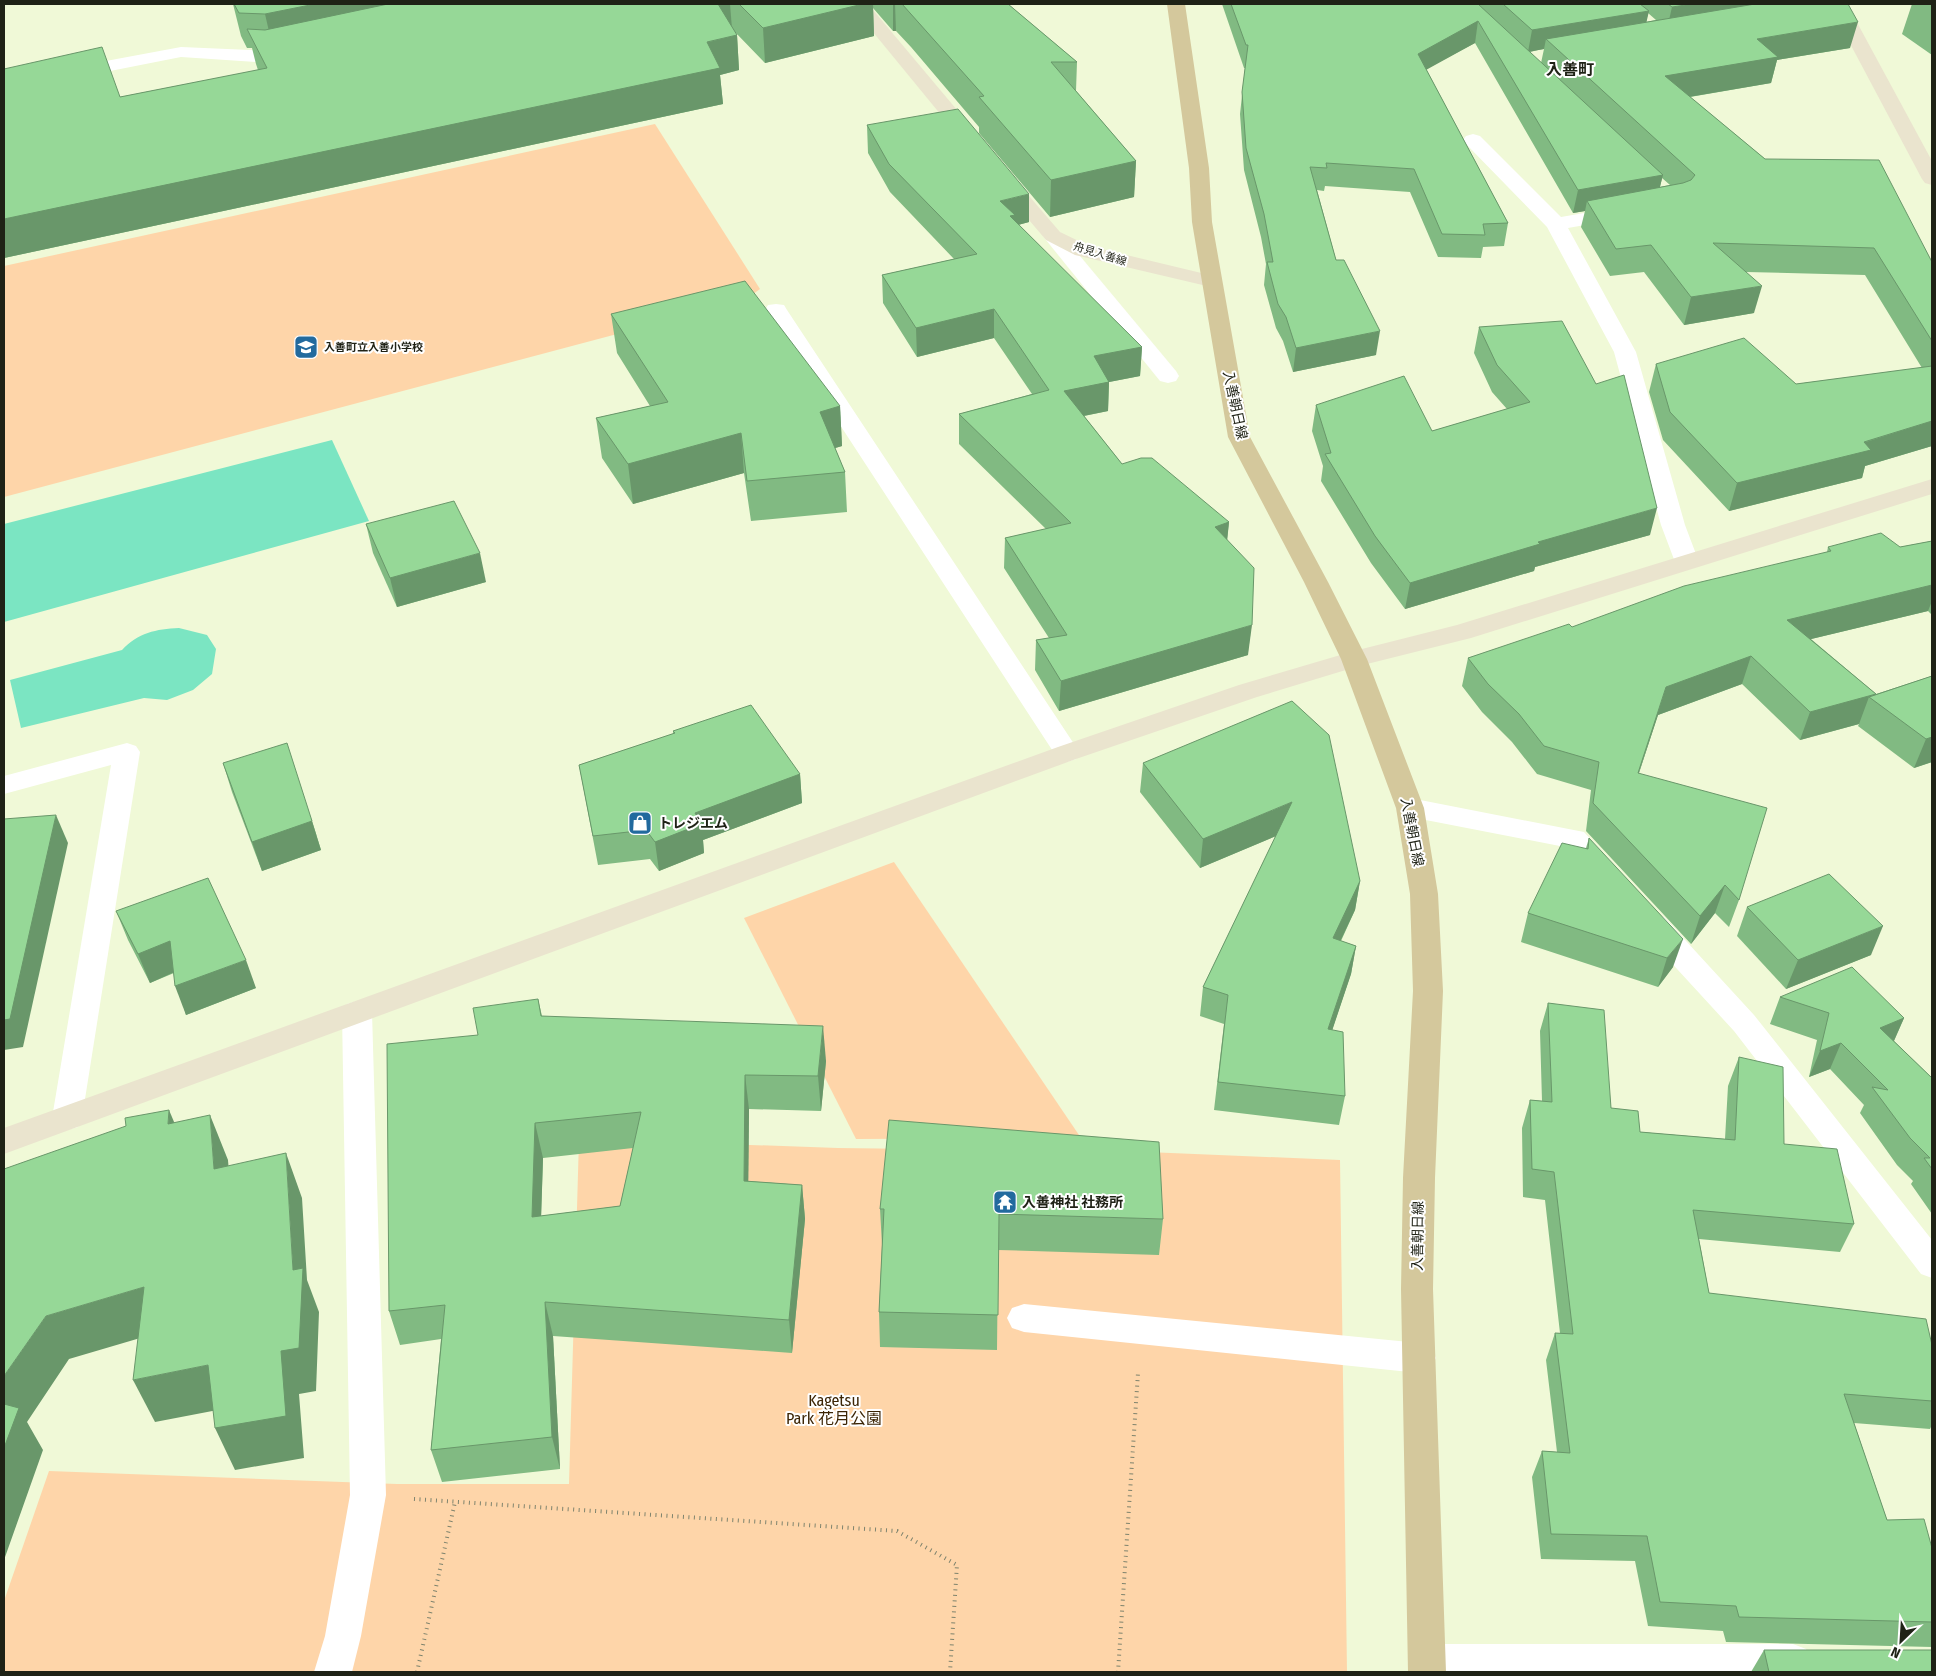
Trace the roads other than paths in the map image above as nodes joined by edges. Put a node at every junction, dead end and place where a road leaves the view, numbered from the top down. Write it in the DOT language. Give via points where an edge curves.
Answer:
graph roads {
  1 [pos="859,4"];
  2 [pos="1176,4"];
  3 [pos="1838,5"];
  4 [pos="1820,10"];
  5 [pos="311,49"];
  6 [pos="4,86"];
  7 [pos="1473,140"];
  8 [pos="1932,179"];
  9 [pos="1639,209"];
  10 [pos="1556,224"];
  11 [pos="1052,236"];
  12 [pos="1211,280"];
  13 [pos="776,310"];
  14 [pos="1168,376"];
  15 [pos="1932,486"];
  16 [pos="1687,562"];
  17 [pos="1354,659"];
  18 [pos="1067,753"];
  19 [pos="4,785"];
  20 [pos="1410,808"];
  21 [pos="357,1012"];
  22 [pos="67,1118"];
  23 [pos="4,1141"];
  24 [pos="1932,1264"];
  25 [pos="1024,1318"];
  26 [pos="1419,1358"];
  27 [pos="1826,1663"];
  28 [pos="1427,1667"];
  29 [pos="333,1672"];
  1 -- 11 [label="street, 舟見入善線"];
  2 -- 12 [label="main road, 入善朝日線"];
  3 -- 4 [label="street"];
  3 -- 8 [label="street"];
  5 -- 6 [label="street" via="273,57 181,52"];
  7 -- 10 [label="street"];
  9 -- 10 [label="street"];
  10 -- 16 [label="street" via="1625,352 1673,525"];
  11 -- 12 [label="street, 舟見入善線" via="1082,251"];
  11 -- 14 [label="street"];
  12 -- 17 [label="main road, 入善朝日線" via="1239,437"];
  13 -- 18 [label="street"];
  15 -- 16 [label="street"];
  16 -- 17 [label="street" via="1462,632"];
  17 -- 18 [label="street" via="1248,691"];
  17 -- 20 [label="main road, 入善朝日線"];
  18 -- 21 [label="street"];
  19 -- 22 [label="street" via="126,752"];
  20 -- 24 [label="street" via="1574,840 1744,1022"];
  20 -- 26 [label="main road, 入善朝日線" via="1424,894 1428,991 1419,1178"];
  21 -- 22 [label="street"];
  21 -- 29 [label="street" via="368,1495 343,1636"];
  22 -- 23 [label="street"];
  25 -- 26 [label="street"];
  26 -- 28 [label="main road, 入善朝日線"];
  27 -- 28 [label="street"];
}
